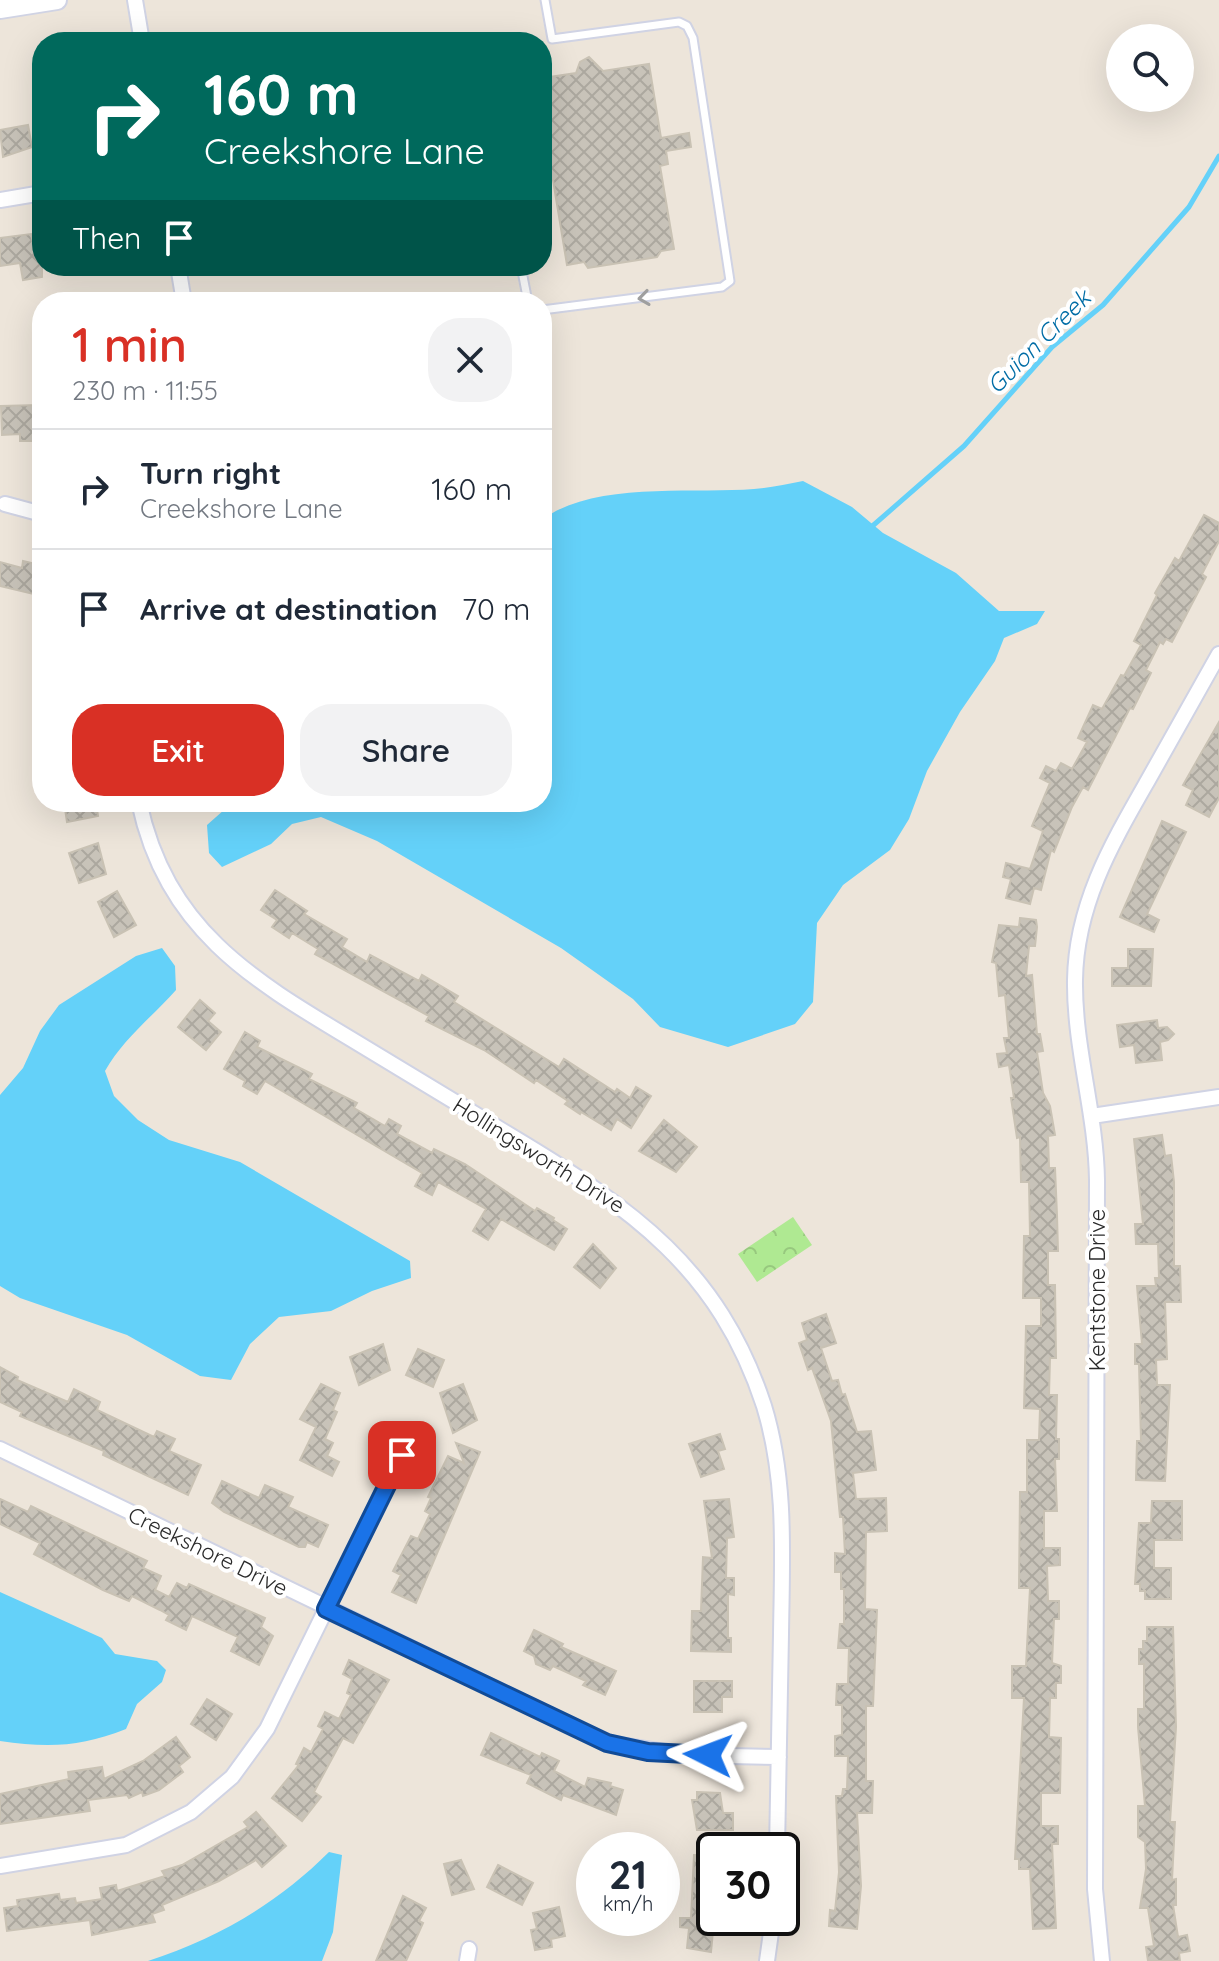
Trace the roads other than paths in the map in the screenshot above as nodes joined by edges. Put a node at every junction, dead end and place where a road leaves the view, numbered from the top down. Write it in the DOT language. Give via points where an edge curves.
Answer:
graph roads {
  1 [pos="57,0"];
  2 [pos="135,0"];
  3 [pos="545,0"];
  4 [pos="0,9"];
  5 [pos="140,32"];
  6 [pos="551,32"];
  7 [pos="552,39"];
  8 [pos="32,195"];
  9 [pos="0,200"];
  10 [pos="552,310"];
  11 [pos="5,504"];
  12 [pos="32,511"];
  13 [pos="1219,654"];
  14 [pos="142,812"];
  15 [pos="1219,1097"];
  16 [pos="1092,1116"];
  17 [pos="384,1445"];
  18 [pos="0,1449"];
  19 [pos="326,1609"];
  20 [pos="779,1757"];
  21 [pos="777,1832"];
  22 [pos="0,1866"];
  23 [pos="770,1936"];
  24 [pos="767,1961"];
  25 [pos="1102,1961"];
  1 -- 4 [label="street"];
  2 -- 5 [label="street"];
  3 -- 6 [label="lane"];
  7 -- 10 [label="lane, one-way" via="679,22 687,26 730,281 722,287"];
  8 -- 9 [label="street"];
  11 -- 12 [label="street"];
  13 -- 16 [label="street, Kentstone Drive" via="1104,859 1084,913 1075,991"];
  14 -- 20 [label="street, Hollingsworth Drive" via="171,888 224,955 283,998 609,1195 663,1241 720,1313 760,1395 779,1474"];
  15 -- 16 [label="street"];
  16 -- 25 [label="street, Kentstone Drive" via="1097,1180 1095,1889"];
  17 -- 19 [label="street" via="402,1455"];
  18 -- 19 [label="street, Creekshore Drive"];
  19 -- 20 [label="street, Creekshore Drive" via="607,1743 683,1755"];
  19 -- 22 [label="street" via="267,1729 232,1777 208,1799 165,1828 126,1845"];
  20 -- 21 [label="street, Hollingsworth Drive"];
  23 -- 24 [label="street"];
}
